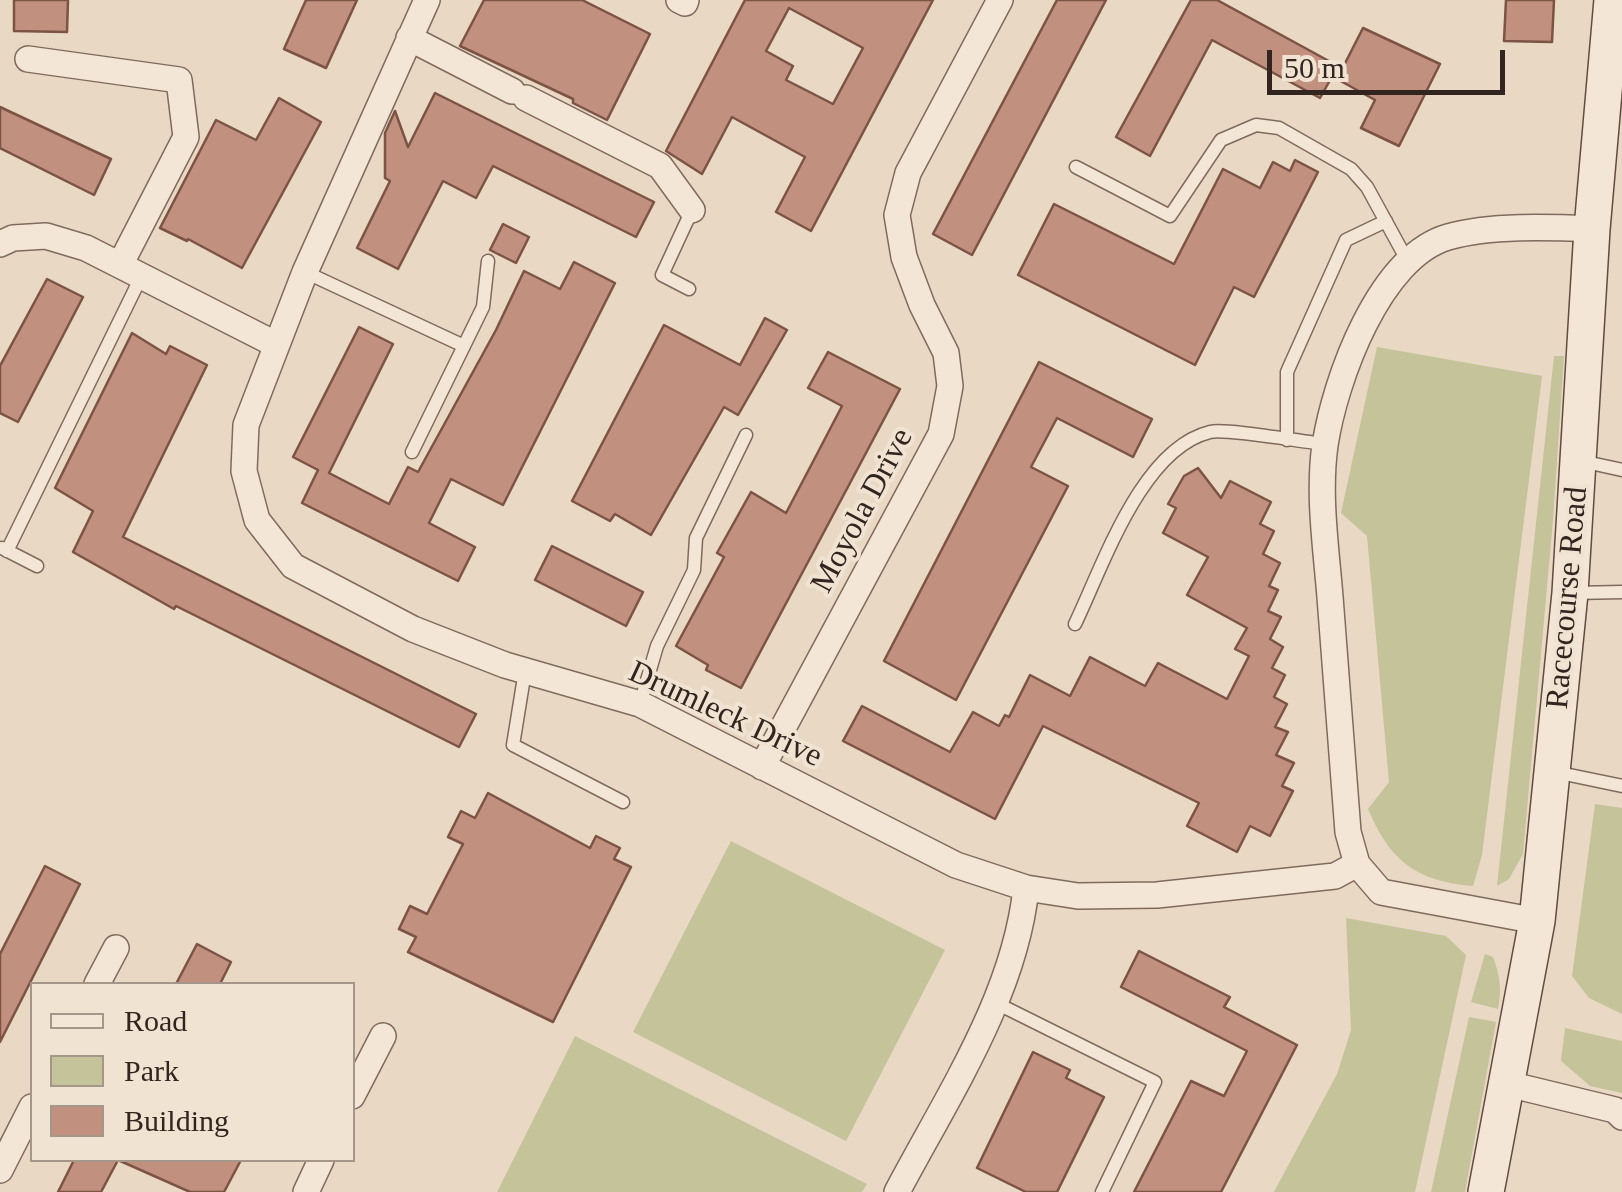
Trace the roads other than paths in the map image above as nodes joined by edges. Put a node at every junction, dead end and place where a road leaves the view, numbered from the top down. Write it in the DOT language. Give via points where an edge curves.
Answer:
graph roads {
  1 [pos="426,0"];
  2 [pos="1000,0"];
  3 [pos="1615,20"];
  4 [pos="408,38"];
  5 [pos="28,59"];
  6 [pos="1076,168"];
  7 [pos="692,210"];
  8 [pos="1386,221"];
  9 [pos="1592,230"];
  10 [pos="0,244"];
  11 [pos="1407,260"];
  12 [pos="488,261"];
  13 [pos="130,271"];
  14 [pos="305,272"];
  15 [pos="689,289"];
  16 [pos="275,344"];
  17 [pos="464,346"];
  18 [pos="746,435"];
  19 [pos="1287,440"];
  20 [pos="1325,444"];
  21 [pos="412,452"];
  22 [pos="1580,461"];
  23 [pos="1622,470"];
  24 [pos="3,549"];
  25 [pos="37,566"];
  26 [pos="1622,592"];
  27 [pos="1570,593"];
  28 [pos="1076,624"];
  29 [pos="525,671"];
  30 [pos="640,704"];
  31 [pos="762,767"];
  32 [pos="1552,771"];
  33 [pos="1622,786"];
  34 [pos="623,802"];
  35 [pos="1356,864"];
  36 [pos="1026,888"];
  37 [pos="1538,921"];
  38 [pos="116,948"];
  39 [pos="98,982"];
  40 [pos="996,1002"];
  41 [pos="384,1036"];
  42 [pos="1508,1084"];
  43 [pos="355,1090"];
  44 [pos="30,1111"];
  45 [pos="1622,1116"];
  46 [pos="320,1162"];
  47 [pos="0,1170"];
  48 [pos="306,1192"];
  49 [pos="897,1192"];
  50 [pos="1102,1192"];
  51 [pos="1486,1192"];
  1 -- 4 [label="street"];
  2 -- 31 [label="street, Moyola Drive" via="908,173 897,215 904,257 946,353 950,386 941,434"];
  3 -- 9 [label="main road, Racecourse Road"];
  4 -- 7 [label="street" via="660,166"];
  4 -- 14 [label="street"];
  5 -- 13 [label="street" via="179,80 186,137"];
  6 -- 8 [label="lane" via="1170,216 1222,140 1256,125 1279,128 1351,169"];
  7 -- 15 [label="lane" via="662,275"];
  8 -- 11 [label="lane"];
  8 -- 19 [label="lane" via="1346,240 1286,372"];
  9 -- 11 [label="street" via="1535,226 1446,237"];
  9 -- 22 [label="main road, Racecourse Road"];
  10 -- 13 [label="street" via="46,236"];
  11 -- 20 [label="street" via="1358,334"];
  12 -- 17 [label="lane" via="483,306"];
  13 -- 16 [label="street"];
  13 -- 24 [label="lane"];
  14 -- 16 [label="street"];
  14 -- 17 [label="lane"];
  16 -- 29 [label="street, Drumleck Drive" via="246,425 244,471 256,520 293,566 414,629"];
  17 -- 21 [label="lane"];
  18 -- 30 [label="lane" via="696,538 694,570"];
  19 -- 20 [label="lane"];
  19 -- 28 [label="lane" via="1212,432 1174,448 1137,494"];
  20 -- 35 [label="street" via="1322,504"];
  22 -- 23 [label="lane"];
  22 -- 27 [label="main road, Racecourse Road"];
  24 -- 25 [label="lane"];
  26 -- 27 [label="lane"];
  27 -- 32 [label="main road, Racecourse Road"];
  29 -- 30 [label="street, Drumleck Drive"];
  29 -- 34 [label="lane" via="513,746"];
  30 -- 31 [label="street, Drumleck Drive"];
  31 -- 36 [label="street, Drumleck Drive" via="956,865"];
  32 -- 33 [label="lane"];
  32 -- 37 [label="main road, Racecourse Road"];
  35 -- 36 [label="street, Drumleck Drive" via="1334,876 1157,895 1078,896"];
  35 -- 37 [label="street" via="1381,892"];
  36 -- 40 [label="street" via="1014,954"];
  37 -- 42 [label="main road, Racecourse Road"];
  38 -- 39 [label="street"];
  40 -- 49 [label="street"];
  40 -- 50 [label="lane" via="1155,1082"];
  41 -- 43 [label="street"];
  42 -- 45 [label="street"];
  42 -- 51 [label="main road, Racecourse Road"];
  44 -- 47 [label="street"];
  46 -- 48 [label="street"];
}
